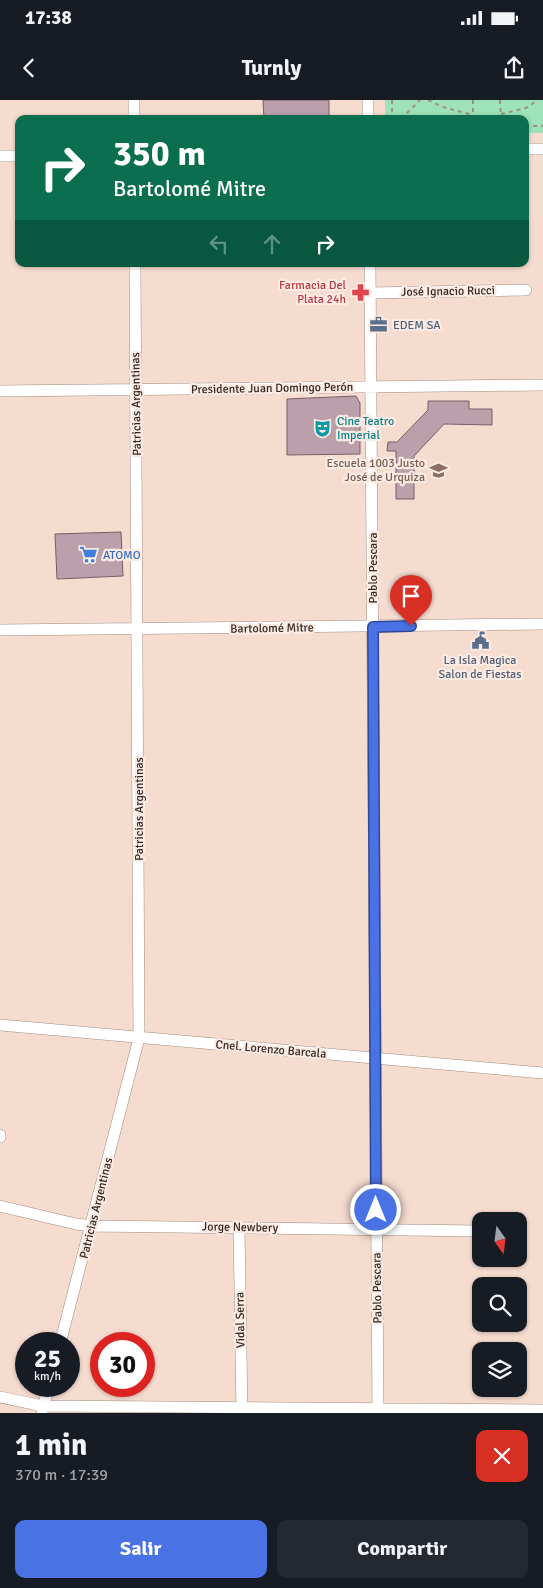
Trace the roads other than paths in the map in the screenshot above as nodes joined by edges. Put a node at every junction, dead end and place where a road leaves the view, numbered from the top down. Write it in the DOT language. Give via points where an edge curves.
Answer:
graph roads {
  1 [pos="134,100"];
  2 [pos="368,100"];
  3 [pos="134,115"];
  4 [pos="368,115"];
  5 [pos="529,149"];
  6 [pos="543,149"];
  7 [pos="0,156"];
  8 [pos="15,156"];
  9 [pos="135,267"];
  10 [pos="370,267"];
  11 [pos="526,290"];
  12 [pos="370,293"];
  13 [pos="543,385"];
  14 [pos="372,387"];
  15 [pos="136,389"];
  16 [pos="0,391"];
  17 [pos="543,624"];
  18 [pos="373,627"];
  19 [pos="138,629"];
  20 [pos="0,630"];
  21 [pos="0,1025"];
  22 [pos="139,1038"];
  23 [pos="376,1059"];
  24 [pos="543,1073"];
  25 [pos="0,1206"];
  26 [pos="92,1226"];
  27 [pos="239,1227"];
  28 [pos="376,1228"];
  29 [pos="472,1231"];
  30 [pos="63,1332"];
  31 [pos="0,1397"];
  32 [pos="46,1397"];
  33 [pos="42,1410"];
  34 [pos="242,1410"];
  35 [pos="543,1410"];
  36 [pos="378,1411"];
  37 [pos="476,1412"];
  1 -- 3 [label="street"];
  2 -- 4 [label="street"];
  5 -- 6 [label="street"];
  7 -- 8 [label="street"];
  9 -- 15 [label="street, Patricias Argentinas"];
  10 -- 12 [label="street, Pablo Pescara"];
  11 -- 12 [label="street, José Ignacio Rucci"];
  12 -- 14 [label="street, Pablo Pescara"];
  13 -- 14 [label="street, Presidente Juan Domingo Perón"];
  14 -- 15 [label="street, Presidente Juan Domingo Perón"];
  14 -- 18 [label="street, Pablo Pescara"];
  15 -- 16 [label="street, Presidente Juan Domingo Perón"];
  15 -- 19 [label="street, Patricias Argentinas"];
  17 -- 18 [label="street, Bartolomé Mitre"];
  18 -- 19 [label="street, Bartolomé Mitre"];
  18 -- 23 [label="street, Pablo Pescara"];
  19 -- 20 [label="street, Bartolomé Mitre"];
  19 -- 22 [label="street, Patricias Argentinas"];
  21 -- 22 [label="street, Cnel. Lorenzo Barcala"];
  22 -- 23 [label="street, Cnel. Lorenzo Barcala"];
  22 -- 26 [label="street, Patricias Argentinas"];
  23 -- 24 [label="street, Cnel. Lorenzo Barcala"];
  23 -- 28 [label="street, Pablo Pescara"];
  25 -- 26 [label="street, Jorge Newbery"];
  26 -- 27 [label="street, Jorge Newbery"];
  26 -- 30 [label="street, Patricias Argentinas"];
  27 -- 28 [label="street, Jorge Newbery"];
  27 -- 34 [label="street, Vidal Serra"];
  28 -- 29 [label="street, Jorge Newbery"];
  28 -- 36 [label="street, Pablo Pescara"];
  31 -- 33 [label="street"];
  32 -- 33 [label="street"];
  33 -- 34 [label="street"];
  34 -- 36 [label="street"];
  35 -- 37 [label="street"];
  36 -- 37 [label="street"];
}
